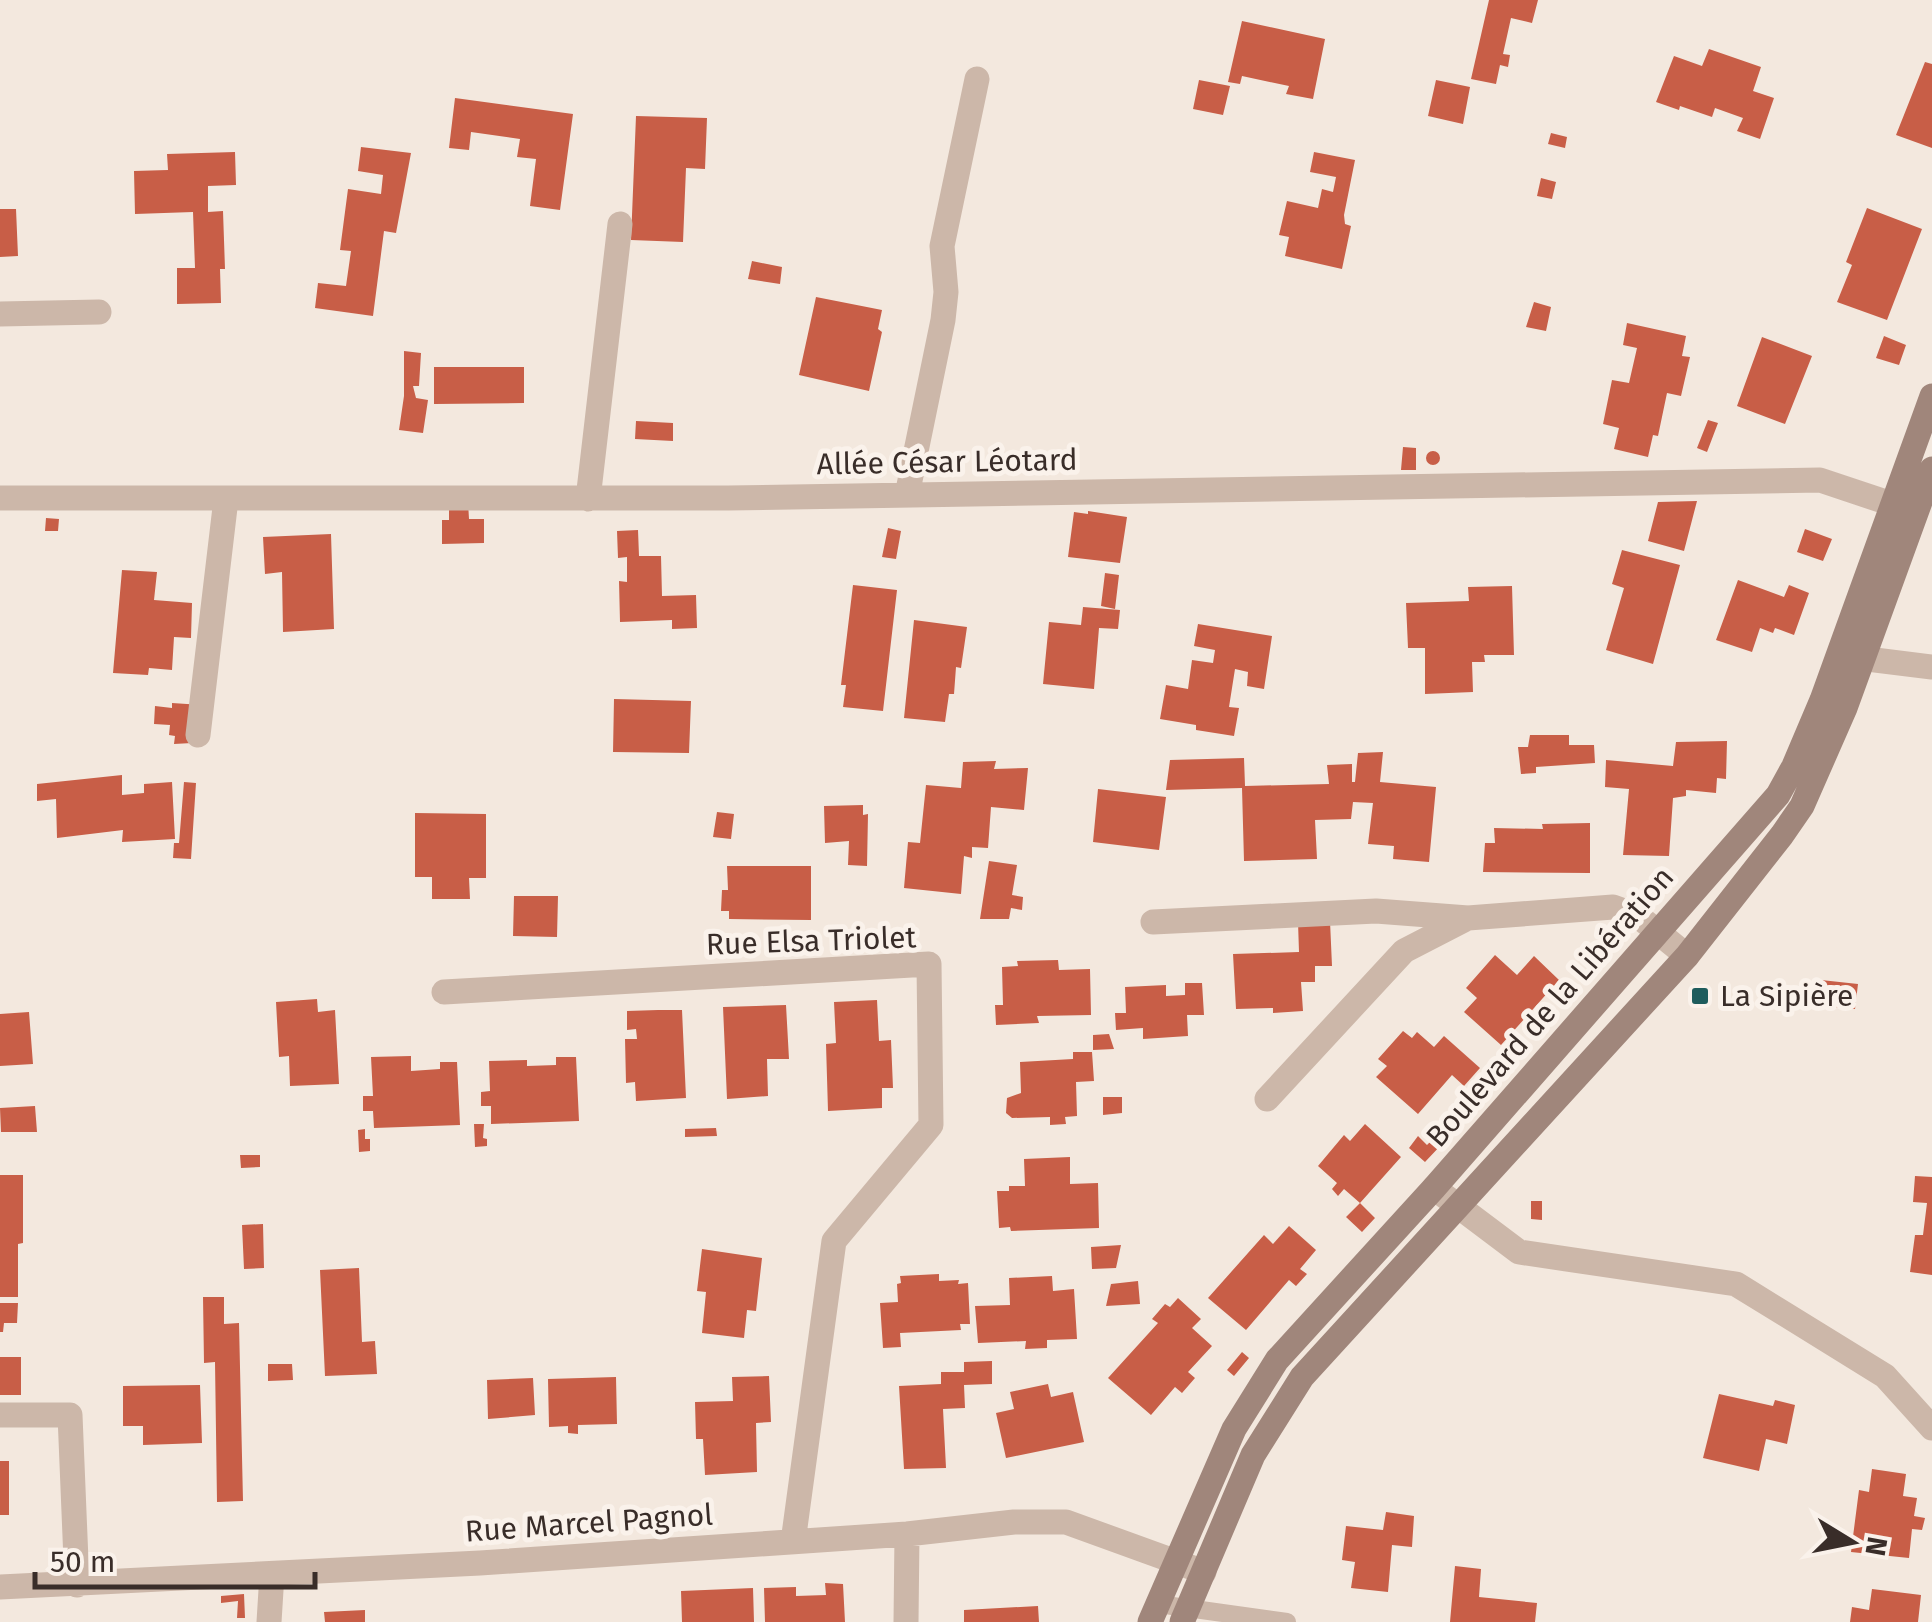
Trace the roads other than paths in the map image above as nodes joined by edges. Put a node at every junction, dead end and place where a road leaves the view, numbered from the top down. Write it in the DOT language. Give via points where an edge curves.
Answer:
graph roads {
  1 [pos="977,79"];
  2 [pos="620,224"];
  3 [pos="99,312"];
  4 [pos="0,314"];
  5 [pos="1932,396"];
  6 [pos="1932,469"];
  7 [pos="907,495"];
  8 [pos="0,498"];
  9 [pos="588,498"];
  10 [pos="226,499"];
  11 [pos="1890,503"];
  12 [pos="1916,512"];
  13 [pos="1850,656"];
  14 [pos="1932,668"];
  15 [pos="198,735"];
  16 [pos="1468,918"];
  17 [pos="1152,922"];
  18 [pos="1659,931"];
  19 [pos="1687,956"];
  20 [pos="444,992"];
  21 [pos="1267,1098"];
  22 [pos="1434,1188"];
  23 [pos="1458,1206"];
  24 [pos="0,1414"];
  25 [pos="1932,1428"];
  26 [pos="907,1534"];
  27 [pos="793,1542"];
  28 [pos="1176,1561"];
  29 [pos="1204,1572"];
  30 [pos="272,1574"];
  31 [pos="78,1585"];
  32 [pos="0,1588"];
  33 [pos="1154,1613"];
  34 [pos="1185,1615"];
  35 [pos="269,1622"];
  36 [pos="906,1622"];
  37 [pos="1287,1622"];
  1 -- 7 [label="street" via="942,246 943,320"];
  2 -- 9 [label="street"];
  3 -- 4 [label="street"];
  5 -- 11 [label="street, Boulevard de la Libération"];
  6 -- 12 [label="street, Boulevard de la Libération"];
  7 -- 9 [label="street, Allée César Léotard"];
  7 -- 11 [label="street, Allée César Léotard" via="1820,480"];
  8 -- 10 [label="street, Allée César Léotard"];
  9 -- 10 [label="street, Allée César Léotard"];
  10 -- 15 [label="street"];
  11 -- 12 [label="street, Allée César Léotard"];
  11 -- 13 [label="street, Boulevard de la Libération"];
  12 -- 13 [label="street, Boulevard de la Libération"];
  13 -- 14 [label="street"];
  13 -- 18 [label="street, Boulevard de la Libération" via="1778,796"];
  13 -- 19 [label="street, Boulevard de la Libération" via="1802,806"];
  16 -- 17 [label="street" via="1376,911"];
  16 -- 18 [label="street" via="1613,908"];
  16 -- 21 [label="street" via="1404,951"];
  18 -- 19 [label="street"];
  18 -- 22 [label="street, Boulevard de la Libération"];
  19 -- 23 [label="street, Boulevard de la Libération"];
  20 -- 27 [label="street, Rue Elsa Triolet" via="930,964 931,1125 834,1241"];
  22 -- 23 [label="street"];
  22 -- 28 [label="street, Boulevard de la Libération" via="1277,1360 1234,1429"];
  23 -- 25 [label="street" via="1519,1252 1736,1284 1884,1376"];
  23 -- 29 [label="street, Boulevard de la Libération" via="1302,1377 1253,1455"];
  24 -- 31 [label="street" via="70,1416"];
  26 -- 27 [label="street, Rue Marcel Pagnol"];
  26 -- 28 [label="street, Rue Marcel Pagnol" via="1066,1522"];
  26 -- 36 [label="street"];
  27 -- 30 [label="street, Rue Marcel Pagnol"];
  28 -- 29 [label="street, Rue Marcel Pagnol"];
  28 -- 33 [label="street, Boulevard de la Libération"];
  29 -- 34 [label="street, Boulevard de la Libération"];
  30 -- 31 [label="street, Rue Marcel Pagnol"];
  30 -- 35 [label="street"];
  31 -- 32 [label="street, Rue Marcel Pagnol"];
  33 -- 34 [label="lane"];
  34 -- 37 [label="lane"];
}
